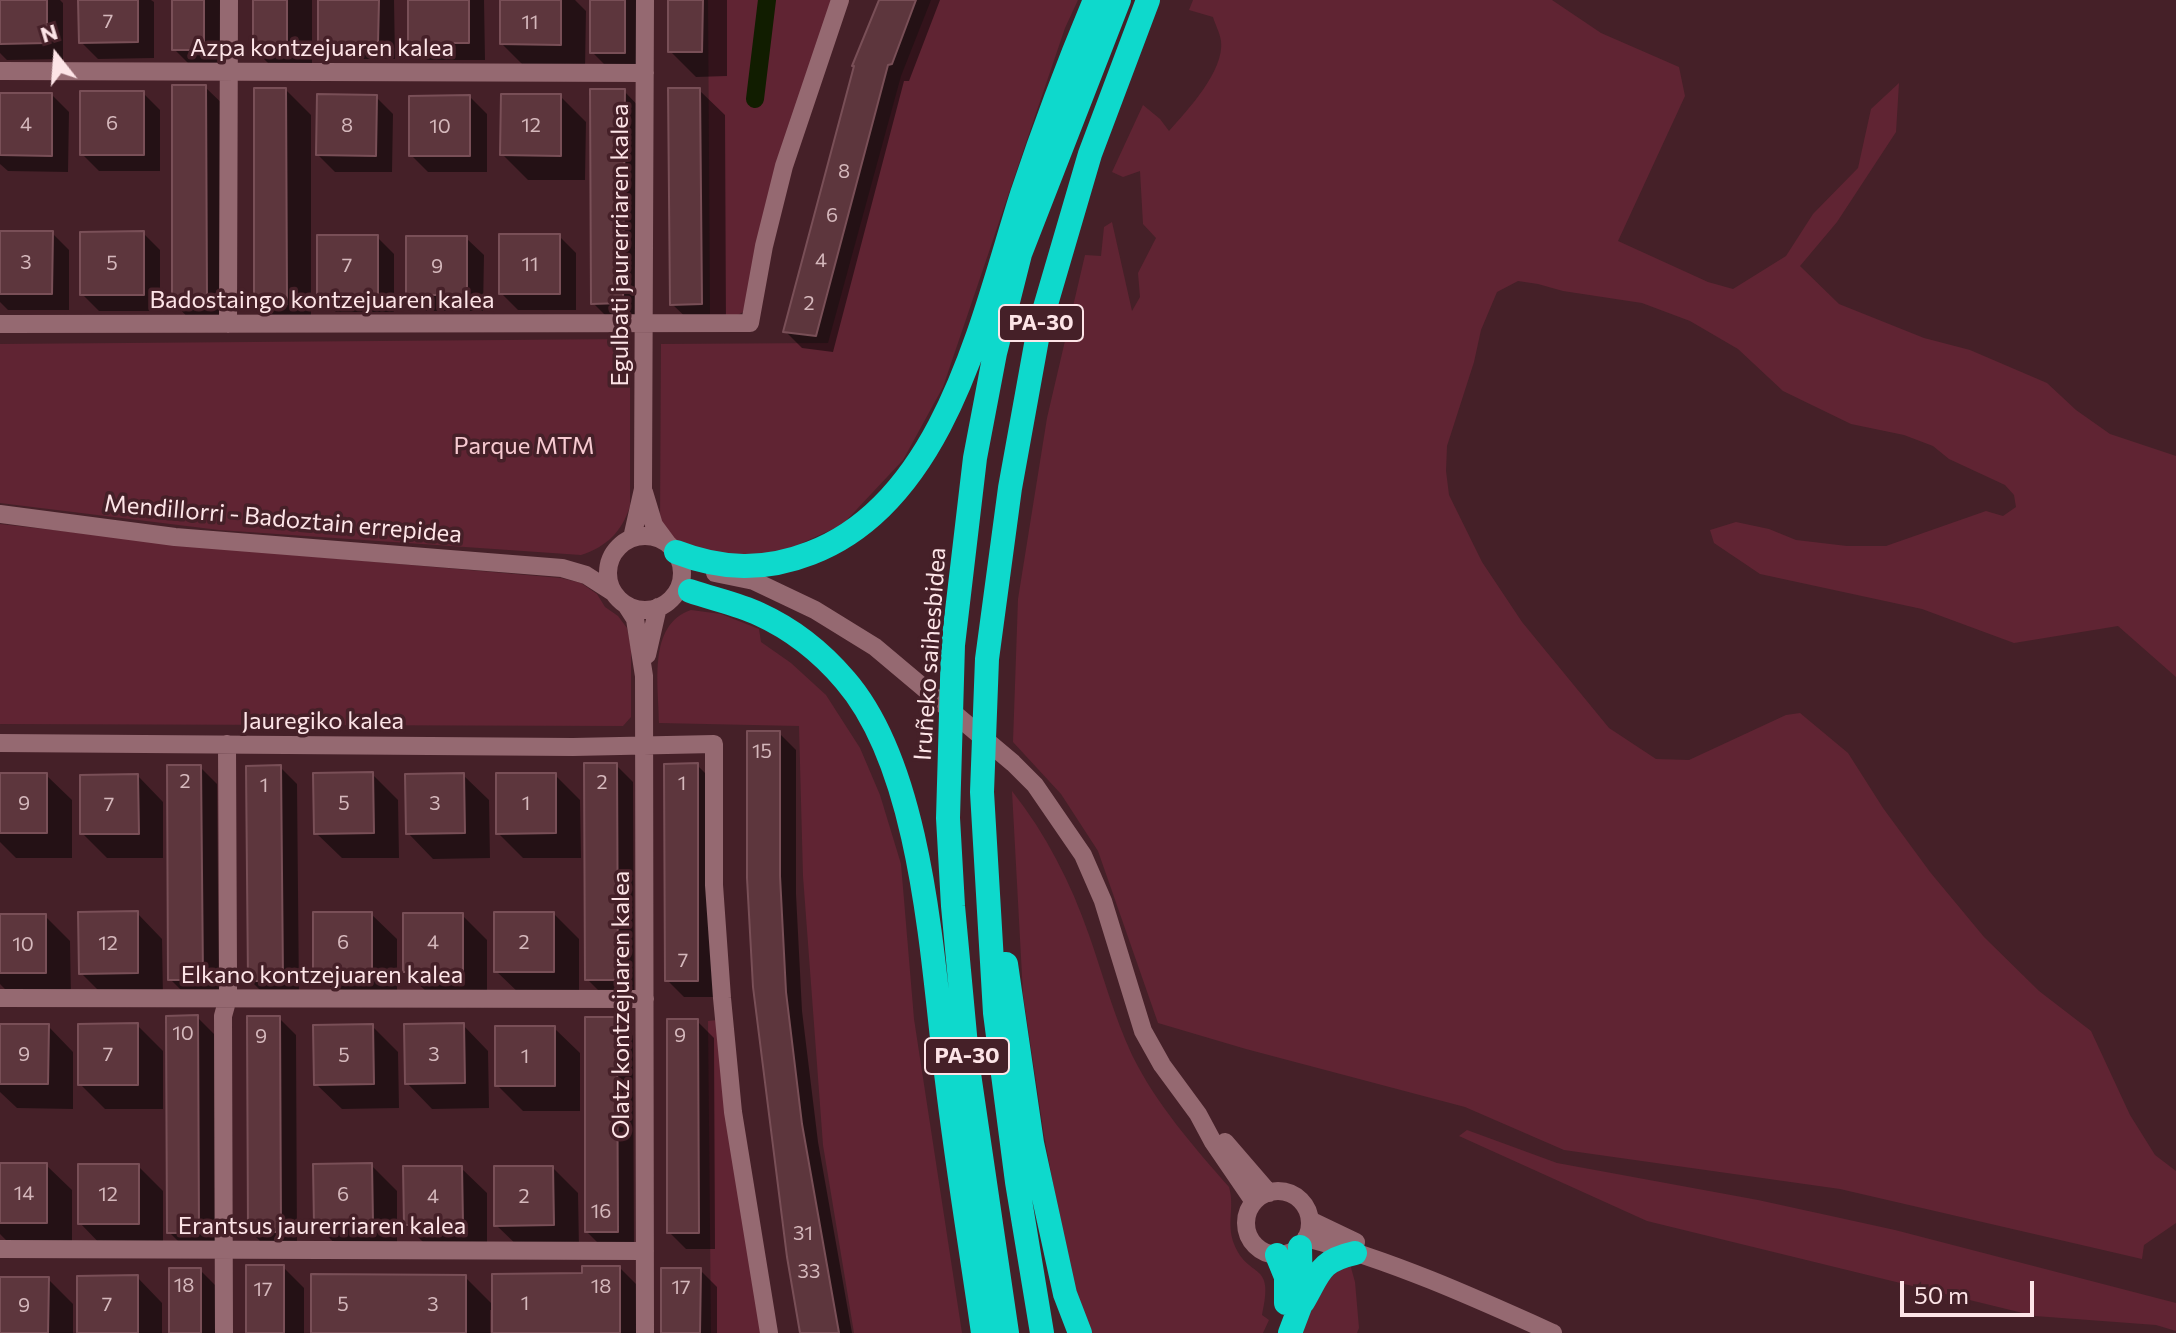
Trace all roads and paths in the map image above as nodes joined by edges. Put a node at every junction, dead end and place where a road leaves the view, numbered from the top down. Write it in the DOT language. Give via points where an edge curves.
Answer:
graph roads {
  1 [pos="229,0"];
  2 [pos="645,0"];
  3 [pos="840,0"];
  4 [pos="1095,0"];
  5 [pos="1119,0"];
  6 [pos="1148,0"];
  7 [pos="0,71"];
  8 [pos="230,71"];
  9 [pos="645,73"];
  10 [pos="0,324"];
  11 [pos="228,324"];
  12 [pos="645,324"];
  13 [pos="643,489"];
  14 [pos="0,514"];
  15 [pos="632,538"];
  16 [pos="675,554"];
  17 [pos="610,561"];
  18 [pos="562,568"];
  19 [pos="683,592"];
  20 [pos="775,593"];
  21 [pos="620,599"];
  22 [pos="658,607"];
  23 [pos="644,676"];
  24 [pos="0,743"];
  25 [pos="227,744"];
  26 [pos="645,744"];
  27 [pos="948,818"];
  28 [pos="985,842"];
  29 [pos="928,936"];
  30 [pos="0,998"];
  31 [pos="228,998"];
  32 [pos="645,999"];
  33 [pos="1262,1197"];
  34 [pos="1298,1240"];
  35 [pos="0,1249"];
  36 [pos="223,1250"];
  37 [pos="645,1251"];
  38 [pos="1355,1253"];
  39 [pos="1411,1274"];
  40 [pos="1301,1304"];
  41 [pos="224,1333"];
  42 [pos="645,1333"];
  43 [pos="769,1333"];
  44 [pos="983,1333"];
  45 [pos="1007,1333"];
  46 [pos="1042,1333"];
  47 [pos="1080,1333"];
  48 [pos="1277,1333"];
  49 [pos="1290,1333"];
  50 [pos="1553,1333"];
  1 -- 8 [label="street"];
  2 -- 9 [label="street, Egulbati jaurerriaren kalea"];
  3 -- 12 [label="street, Badostaingo kontzejuaren kalea" via="784,166 750,323"];
  4 -- 16 [label="highway" via="1048,115 977,336 939,430 893,496 862,526 790,561 730,567"];
  5 -- 27 [label="highway, Iruñeko saihesbidea / PA-30" via="1020,254 975,458 953,645"];
  6 -- 28 [label="highway, PA-30" via="1090,154 1039,328 987,659"];
  7 -- 8 [label="street, Azpa kontzejuaren kalea"];
  8 -- 9 [label="street, Azpa kontzejuaren kalea"];
  8 -- 11 [label="street"];
  9 -- 12 [label="street, Egulbati jaurerriaren kalea"];
  10 -- 11 [label="street, Badostaingo kontzejuaren kalea"];
  11 -- 12 [label="street, Badostaingo kontzejuaren kalea"];
  12 -- 13 [label="street, Egulbati jaurerriaren kalea"];
  13 -- 15 [label="street, Egulbati jaurerriaren kalea"];
  13 -- 16 [label="street, Egulbati jaurerriaren kalea" via="654,525"];
  14 -- 18 [label="street, Mendillorri - Badoztain errepidea" via="175,537"];
  15 -- 16 [label="street" via="658,539"];
  15 -- 17 [label="street"];
  16 -- 19 [label="street"];
  16 -- 20 [label="street"];
  17 -- 18 [label="street, Mendillorri - Badoztain errepidea"];
  17 -- 21 [label="street" via="608,577"];
  18 -- 21 [label="street, Mendillorri - Badoztain errepidea" via="586,575"];
  19 -- 20 [label="street" via="721,587"];
  19 -- 22 [label="street"];
  19 -- 29 [label="highway" via="759,614 824,657 848,683 883,742 907,812"];
  20 -- 33 [label="street" via="815,610 875,647 1035,785 1083,855 1103,901 1143,1031 1162,1065"];
  21 -- 22 [label="street" via="642,610"];
  21 -- 23 [label="street, Olatz kontzejuaren kalea" via="635,619"];
  22 -- 23 [label="street, Olatz kontzejuaren kalea"];
  23 -- 26 [label="street, Olatz kontzejuaren kalea"];
  24 -- 25 [label="street, Jauregiko kalea"];
  25 -- 26 [label="street, Jauregiko kalea"];
  25 -- 31 [label="street"];
  26 -- 32 [label="street, Olatz kontzejuaren kalea"];
  26 -- 43 [label="street, Jauregiko kalea" via="714,744 714,885 733,1112"];
  27 -- 29 [label="highway"];
  27 -- 45 [label="highway, Iruñeko saihesbidea / PA-30" via="968,1067"];
  28 -- 46 [label="highway, PA-30" via="995,1013"];
  28 -- 47 [label="highway" via="1032,1143 1065,1294"];
  29 -- 44 [label="highway"];
  30 -- 31 [label="street, Elkano kontzejuaren kalea"];
  31 -- 32 [label="street, Elkano kontzejuaren kalea"];
  31 -- 36 [label="street" via="223,1016"];
  32 -- 37 [label="street, Olatz kontzejuaren kalea"];
  33 -- 34 [label="street" via="1284,1192 1305,1207"];
  33 -- 34 [label="street" via="1249,1210 1246,1224 1259,1250"];
  34 -- 38 [label="street"];
  34 -- 39 [label="street" via="1357,1243"];
  34 -- 40 [label="highway"];
  34 -- 48 [label="highway"];
  35 -- 36 [label="street, Erantsus jaurerriaren kalea"];
  36 -- 37 [label="street, Erantsus jaurerriaren kalea"];
  36 -- 41 [label="street"];
  37 -- 42 [label="street, Olatz kontzejuaren kalea"];
  38 -- 39 [label="street"];
  38 -- 40 [label="highway" via="1324,1265"];
  39 -- 50 [label="street"];
  40 -- 49 [label="highway"];
}
